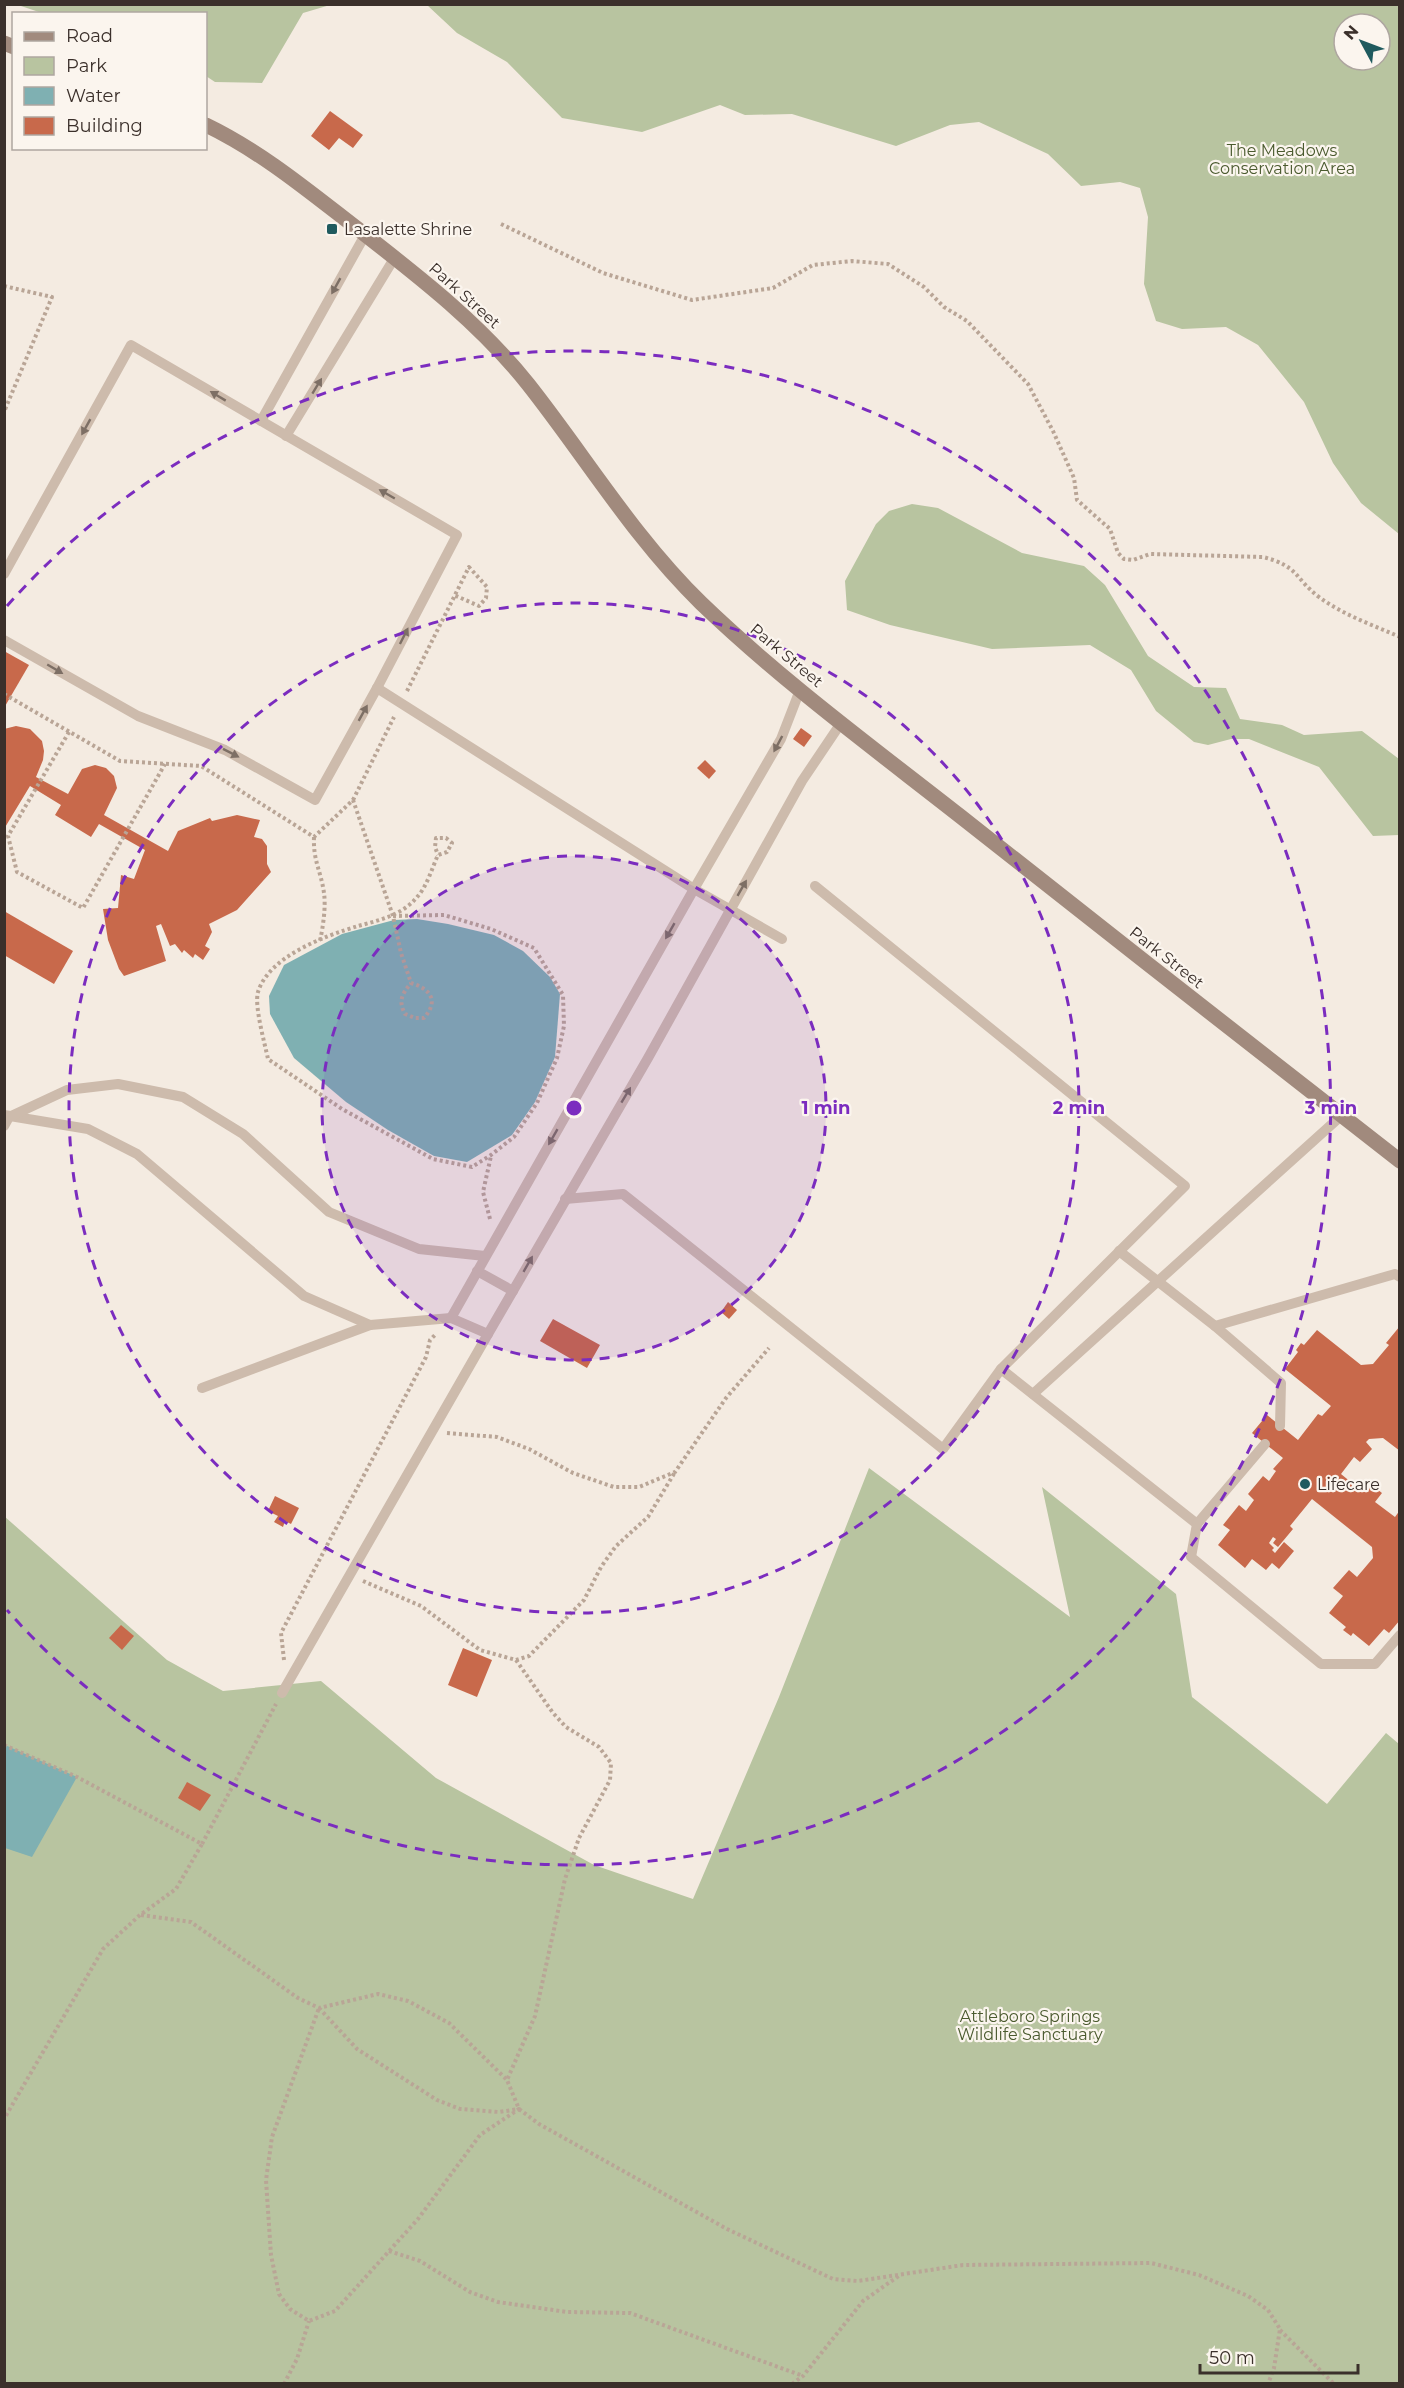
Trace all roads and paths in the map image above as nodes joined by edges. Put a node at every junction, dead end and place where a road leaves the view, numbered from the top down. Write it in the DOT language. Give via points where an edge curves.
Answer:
graph roads {
  1 [pos="207,125"];
  2 [pos="501,224"];
  3 [pos="364,235"];
  4 [pos="395,258"];
  5 [pos="4,286"];
  6 [pos="4,412"];
  7 [pos="261,421"];
  8 [pos="286,436"];
  9 [pos="4,574"];
  10 [pos="454,595"];
  11 [pos="1400,637"];
  12 [pos="4,640"];
  13 [pos="377,688"];
  14 [pos="800,690"];
  15 [pos="4,694"];
  16 [pos="401,703"];
  17 [pos="841,723"];
  18 [pos="69,732"];
  19 [pos="165,764"];
  20 [pos="353,800"];
  21 [pos="314,837"];
  22 [pos="438,855"];
  23 [pos="815,886"];
  24 [pos="694,889"];
  25 [pos="730,909"];
  26 [pos="393,916"];
  27 [pos="782,939"];
  28 [pos="320,941"];
  29 [pos="411,983"];
  30 [pos="1341,1116"];
  31 [pos="6,1119"];
  32 [pos="491,1155"];
  33 [pos="1400,1161"];
  34 [pos="565,1199"];
  35 [pos="490,1220"];
  36 [pos="1119,1251"];
  37 [pos="485,1256"];
  38 [pos="477,1271"];
  39 [pos="1400,1277"];
  40 [pos="1158,1281"];
  41 [pos="513,1291"];
  42 [pos="451,1318"];
  43 [pos="370,1325"];
  44 [pos="1215,1326"];
  45 [pos="488,1334"];
  46 [pos="769,1348"];
  47 [pos="1001,1369"];
  48 [pos="202,1388"];
  49 [pos="1033,1394"];
  50 [pos="1280,1426"];
  51 [pos="432,1431"];
  52 [pos="1265,1444"];
  53 [pos="675,1472"];
  54 [pos="1197,1524"];
  55 [pos="350,1575"];
  56 [pos="1400,1635"];
  57 [pos="516,1660"];
  58 [pos="282,1693"];
  59 [pos="4,1745"];
  60 [pos="202,1844"];
  61 [pos="140,1915"];
  62 [pos="319,2008"];
  63 [pos="507,2080"];
  64 [pos="519,2109"];
  65 [pos="4,2119"];
  66 [pos="389,2251"];
  67 [pos="901,2274"];
  68 [pos="309,2321"];
  69 [pos="1280,2329"];
  70 [pos="803,2376"];
  71 [pos="284,2384"];
  72 [pos="792,2384"];
  73 [pos="1268,2384"];
  74 [pos="1334,2384"];
  1 -- 3 [label="main road, Park Street" via="286,172"];
  2 -- 11 [label="path" via="603,273 692,300 773,288 813,265 852,261 888,264 967,321 1028,384 1074,478 1077,500 1110,529 1124,559 1150,554 1263,557 1278,561 1342,612"];
  3 -- 4 [label="main road, Park Street"];
  3 -- 7 [label="lane, one-way"];
  8 -- 4 [label="lane, one-way"];
  4 -- 14 [label="main road, Park Street" via="477,328 525,381 645,540 697,600"];
  5 -- 6 [label="path" via="52,297"];
  7 -- 8 [label="lane"];
  7 -- 9 [label="lane, one-way" via="131,345"];
  13 -- 8 [label="lane, one-way" via="457,535"];
  10 -- 10 [label="path" via="469,567 487,587 486,598 479,606"];
  10 -- 16 [label="path"];
  12 -- 13 [label="lane, one-way" via="138,716 225,750 315,800"];
  13 -- 16 [label="lane"];
  14 -- 17 [label="main road, Park Street"];
  14 -- 24 [label="lane, one-way" via="781,739"];
  15 -- 18 [label="path"];
  16 -- 20 [label="path"];
  16 -- 24 [label="lane"];
  25 -- 17 [label="lane, one-way" via="802,781"];
  17 -- 30 [label="main road, Park Street"];
  18 -- 19 [label="path" via="120,762"];
  18 -- 19 [label="path" via="8,836 17,872 82,908"];
  19 -- 21 [label="path" via="201,766"];
  20 -- 21 [label="path"];
  20 -- 26 [label="path"];
  21 -- 28 [label="path" via="313,855 324,895"];
  22 -- 22 [label="path" via="447,852 452,843 446,838 436,838"];
  22 -- 26 [label="path" via="420,895"];
  23 -- 36 [label="lane" via="1185,1186"];
  24 -- 25 [label="lane"];
  24 -- 37 [label="lane, one-way"];
  25 -- 27 [label="lane"];
  34 -- 25 [label="lane, one-way"];
  26 -- 28 [label="path" via="339,931"];
  26 -- 29 [label="path"];
  26 -- 32 [label="path" via="444,915 491,929 534,948 563,994 564,1026 557,1058 537,1103 514,1137"];
  28 -- 32 [label="path" via="280,960 258,993 268,1059 342,1109 433,1159 472,1167"];
  29 -- 29 [label="path" via="423,986 433,1002 424,1018 405,1014 400,1004"];
  30 -- 33 [label="main road, Park Street"];
  30 -- 40 [label="lane"];
  31 -- 37 [label="lane" via="77,1088 118,1084 183,1097 243,1134 329,1212 419,1249"];
  31 -- 43 [label="lane" via="88,1129 137,1154 304,1296"];
  32 -- 35 [label="path" via="483,1192"];
  41 -- 34 [label="lane, one-way"];
  34 -- 47 [label="lane" via="623,1194 943,1449"];
  36 -- 40 [label="lane"];
  36 -- 47 [label="lane"];
  37 -- 38 [label="lane"];
  38 -- 41 [label="lane"];
  38 -- 42 [label="lane"];
  39 -- 44 [label="lane" via="1395,1274"];
  40 -- 44 [label="lane"];
  40 -- 49 [label="lane"];
  41 -- 45 [label="lane"];
  42 -- 43 [label="lane"];
  42 -- 45 [label="lane"];
  42 -- 58 [label="path" via="430,1340 426,1357 281,1633 285,1674"];
  43 -- 48 [label="lane"];
  44 -- 50 [label="lane" via="1281,1383"];
  45 -- 51 [label="lane"];
  46 -- 53 [label="path" via="726,1398"];
  47 -- 49 [label="lane"];
  49 -- 54 [label="lane"];
  51 -- 53 [label="path" via="497,1437 573,1473 614,1487 639,1487"];
  51 -- 55 [label="lane"];
  52 -- 54 [label="lane"];
  53 -- 57 [label="path" via="648,1517 601,1567 585,1600 530,1656"];
  54 -- 56 [label="lane" via="1191,1557 1322,1664 1375,1664"];
  55 -- 57 [label="path" via="421,1605 480,1650"];
  55 -- 58 [label="lane"];
  57 -- 63 [label="path" via="553,1713 566,1727 599,1747 611,1763 610,1780 579,1838 565,1879 535,2016"];
  58 -- 60 [label="path"];
  59 -- 60 [label="path" via="77,1777"];
  60 -- 61 [label="path" via="176,1889"];
  61 -- 62 [label="path" via="191,1922 298,1998"];
  61 -- 65 [label="path" via="104,1949"];
  62 -- 63 [label="path" via="378,1994 408,2001 449,2024"];
  62 -- 64 [label="path" via="357,2049 437,2100 460,2109"];
  62 -- 68 [label="path" via="272,2137 266,2180 271,2255 279,2294 290,2309"];
  63 -- 64 [label="path"];
  64 -- 66 [label="path" via="480,2135 418,2219"];
  64 -- 67 [label="path" via="727,2229 833,2279 858,2281"];
  66 -- 68 [label="path" via="335,2311"];
  66 -- 70 [label="path" via="420,2261 470,2292 498,2302 567,2312 630,2313"];
  67 -- 69 [label="path" via="963,2265 1151,2263 1199,2275 1248,2296 1268,2310"];
  67 -- 70 [label="path" via="862,2301"];
  68 -- 71 [label="path"];
  69 -- 73 [label="path"];
  69 -- 74 [label="path"];
  70 -- 72 [label="path"];
}
